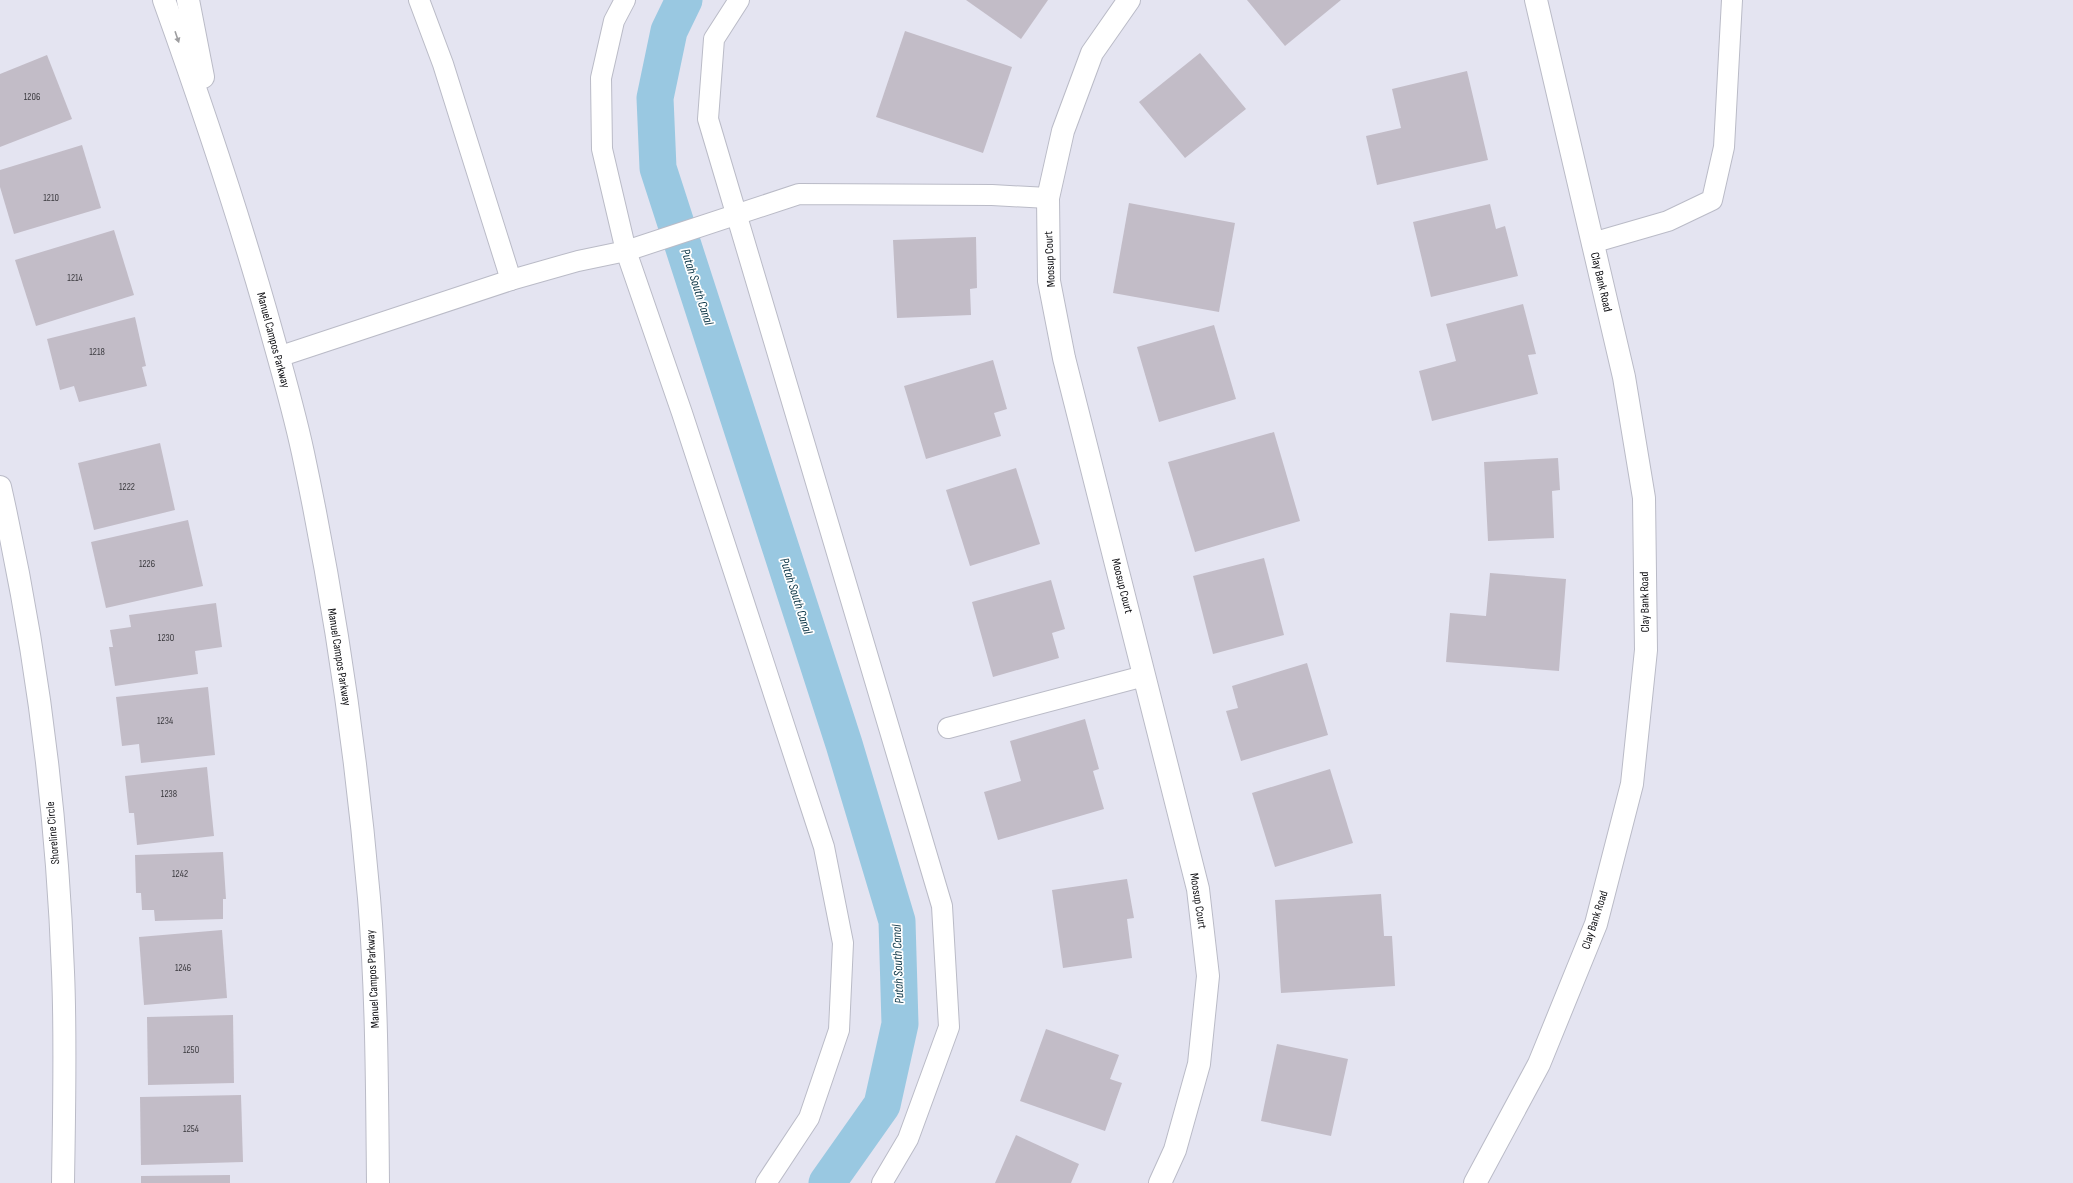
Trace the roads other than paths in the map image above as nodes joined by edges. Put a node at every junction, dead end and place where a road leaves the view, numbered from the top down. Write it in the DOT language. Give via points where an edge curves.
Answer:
graph roads {
  1 [pos="164,0"];
  2 [pos="188,0"];
  3 [pos="419,0"];
  4 [pos="625,0"];
  5 [pos="739,0"];
  6 [pos="1129,0"];
  7 [pos="1536,0"];
  8 [pos="1732,0"];
  9 [pos="215,145"];
  10 [pos="1048,198"];
  11 [pos="737,215"];
  12 [pos="1592,243"];
  13 [pos="626,251"];
  14 [pos="512,280"];
  15 [pos="278,357"];
  16 [pos="0,487"];
  17 [pos="1144,676"];
  18 [pos="948,728"];
  19 [pos="64,1183"];
  20 [pos="378,1183"];
  21 [pos="766,1183"];
  22 [pos="882,1183"];
  23 [pos="1160,1183"];
  24 [pos="1475,1183"];
  1 -- 9 [label="street, Manuel Campos Parkway, one-way"];
  2 -- 9 [label="street, Manuel Campos Parkway"];
  3 -- 14 [label="lane" via="443,64"];
  4 -- 13 [label="lane" via="614,21 601,86 602,149"];
  5 -- 11 [label="lane" via="714,39 708,119"];
  6 -- 10 [label="street, Moosup Court" via="1092,53 1063,131"];
  7 -- 12 [label="street, Clay Bank Road"];
  8 -- 12 [label="lane" via="1724,147 1712,200 1668,221"];
  9 -- 15 [label="street, Manuel Campos Parkway"];
  10 -- 11 [label="lane" via="992,195 799,194"];
  10 -- 17 [label="street, Moosup Court" via="1049,281 1064,358"];
  11 -- 13 [label="lane"];
  11 -- 22 [label="lane" via="942,906 949,1027 908,1139"];
  12 -- 24 [label="street, Clay Bank Road" via="1624,377 1644,498 1646,650 1632,784 1596,924 1539,1064"];
  13 -- 14 [label="lane" via="578,261"];
  13 -- 21 [label="lane" via="682,413 824,847 843,943 839,1030 809,1118"];
  14 -- 15 [label="lane"];
  15 -- 20 [label="street, Manuel Campos Parkway" via="302,451 325,570 355,755 371,932 377,1042"];
  16 -- 19 [label="street, Shoreline Circle" via="16,559 42,713 54,841 63,971"];
  17 -- 18 [label="lane"];
  17 -- 23 [label="street, Moosup Court" via="1198,889 1208,976 1199,1064 1174,1150"];
}
